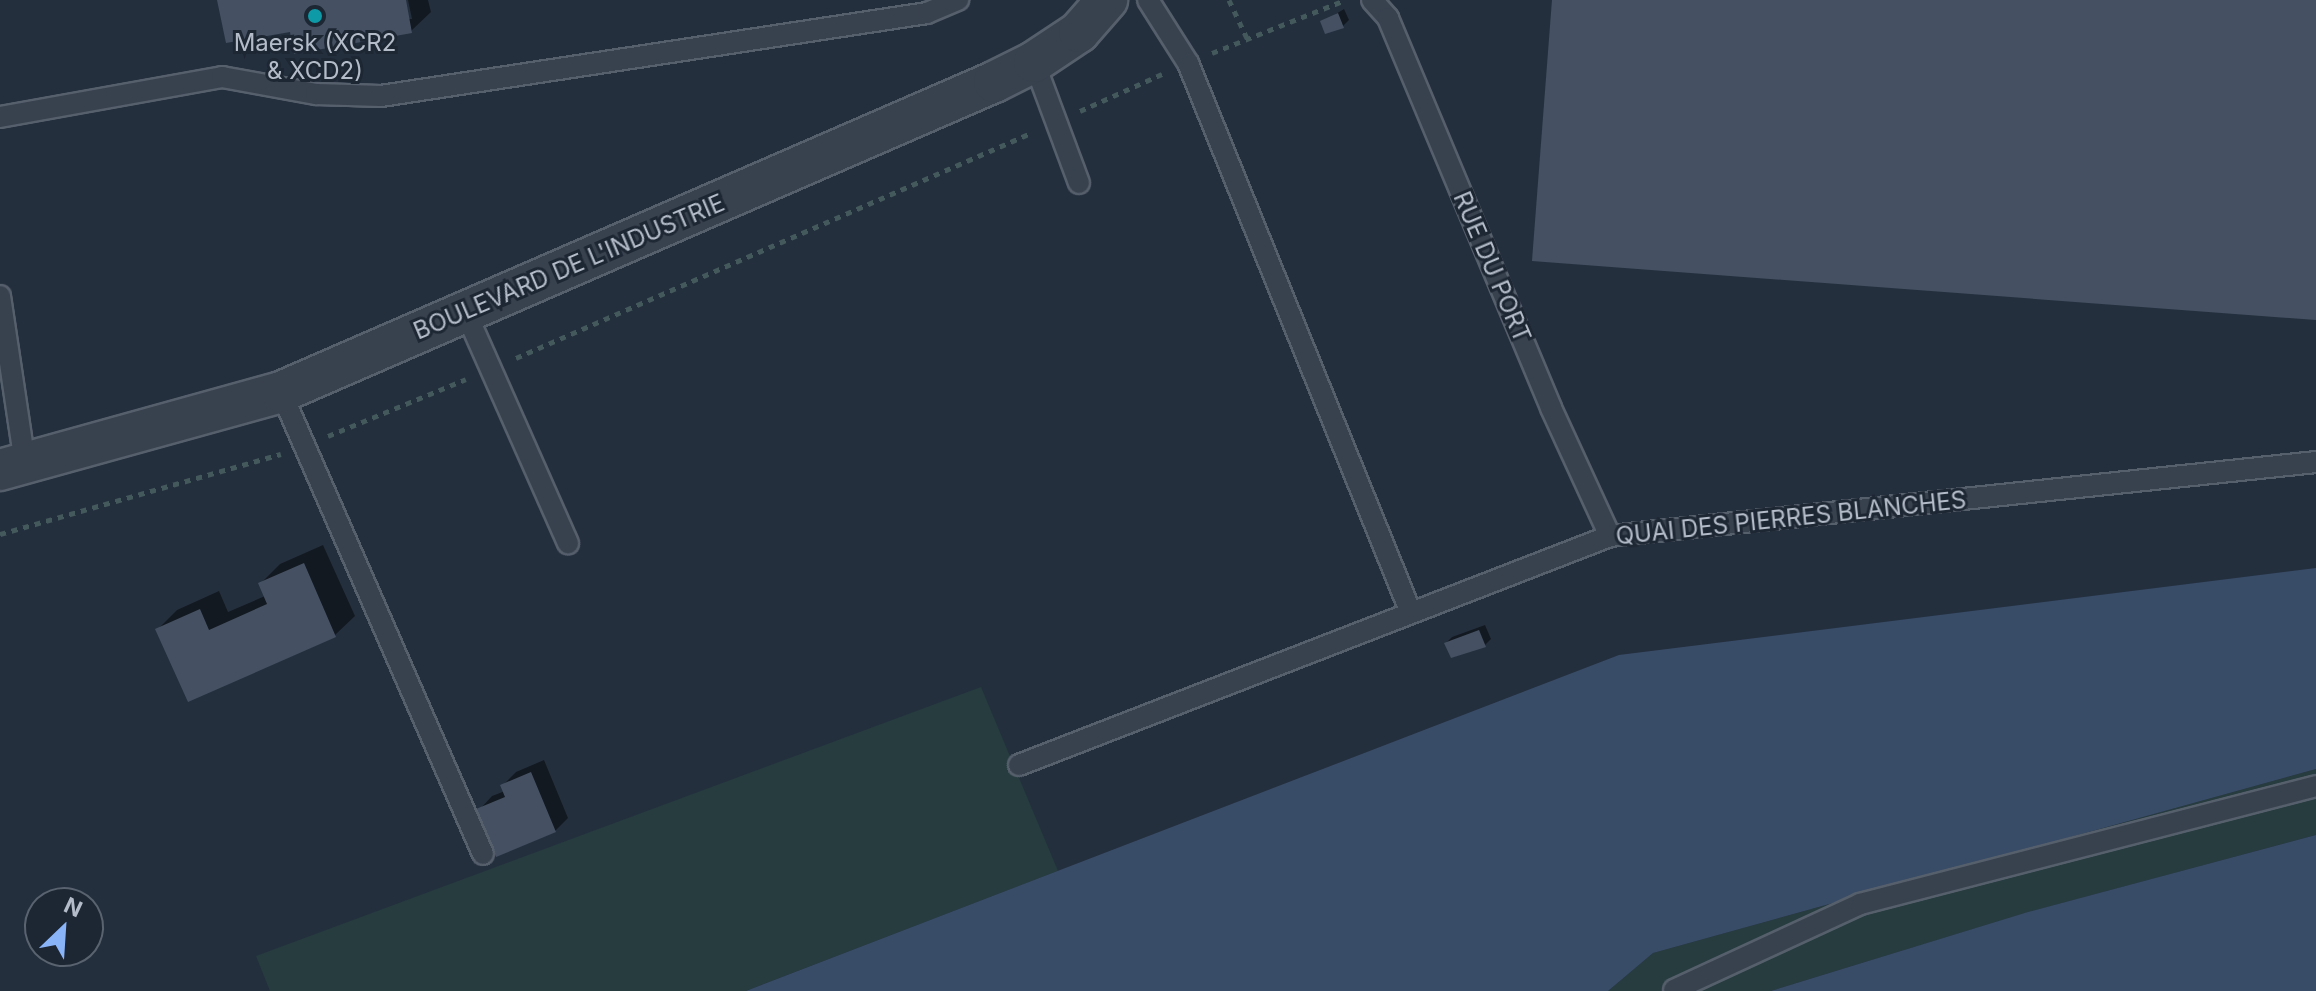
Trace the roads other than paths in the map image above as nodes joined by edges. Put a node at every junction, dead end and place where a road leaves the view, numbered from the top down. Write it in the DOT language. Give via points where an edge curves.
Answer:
graph roads {
  1 [pos="958,0"];
  2 [pos="1107,0"];
  3 [pos="1148,0"];
  4 [pos="1372,0"];
  5 [pos="1034,62"];
  6 [pos="0,117"];
  7 [pos="1079,183"];
  8 [pos="0,296"];
  9 [pos="466,313"];
  10 [pos="281,392"];
  11 [pos="2316,462"];
  12 [pos="12,466"];
  13 [pos="1610,536"];
  14 [pos="568,543"];
  15 [pos="1411,613"];
  16 [pos="1019,765"];
  17 [pos="2316,786"];
  18 [pos="483,854"];
  19 [pos="1674,990"];
  1 -- 6 [label="lane" via="927,13 381,96 316,94 222,77"];
  2 -- 5 [label="street, BOULEVARD DE L'INDUSTRIE" via="1079,32"];
  3 -- 15 [label="lane" via="1188,63"];
  4 -- 13 [label="lane, RUE DU PORT" via="1388,18"];
  5 -- 7 [label="lane"];
  5 -- 9 [label="street, BOULEVARD DE L'INDUSTRIE"];
  8 -- 12 [label="lane"];
  9 -- 10 [label="street, BOULEVARD DE L'INDUSTRIE"];
  9 -- 14 [label="lane"];
  10 -- 12 [label="street, BOULEVARD DE L'INDUSTRIE"];
  10 -- 18 [label="lane"];
  11 -- 13 [label="lane, QUAI DES PIERRES BLANCHES"];
  13 -- 15 [label="lane, QUAI DES PIERRES BLANCHES"];
  15 -- 16 [label="lane, QUAI DES PIERRES BLANCHES"];
  17 -- 19 [label="lane" via="1860,904"];
}
